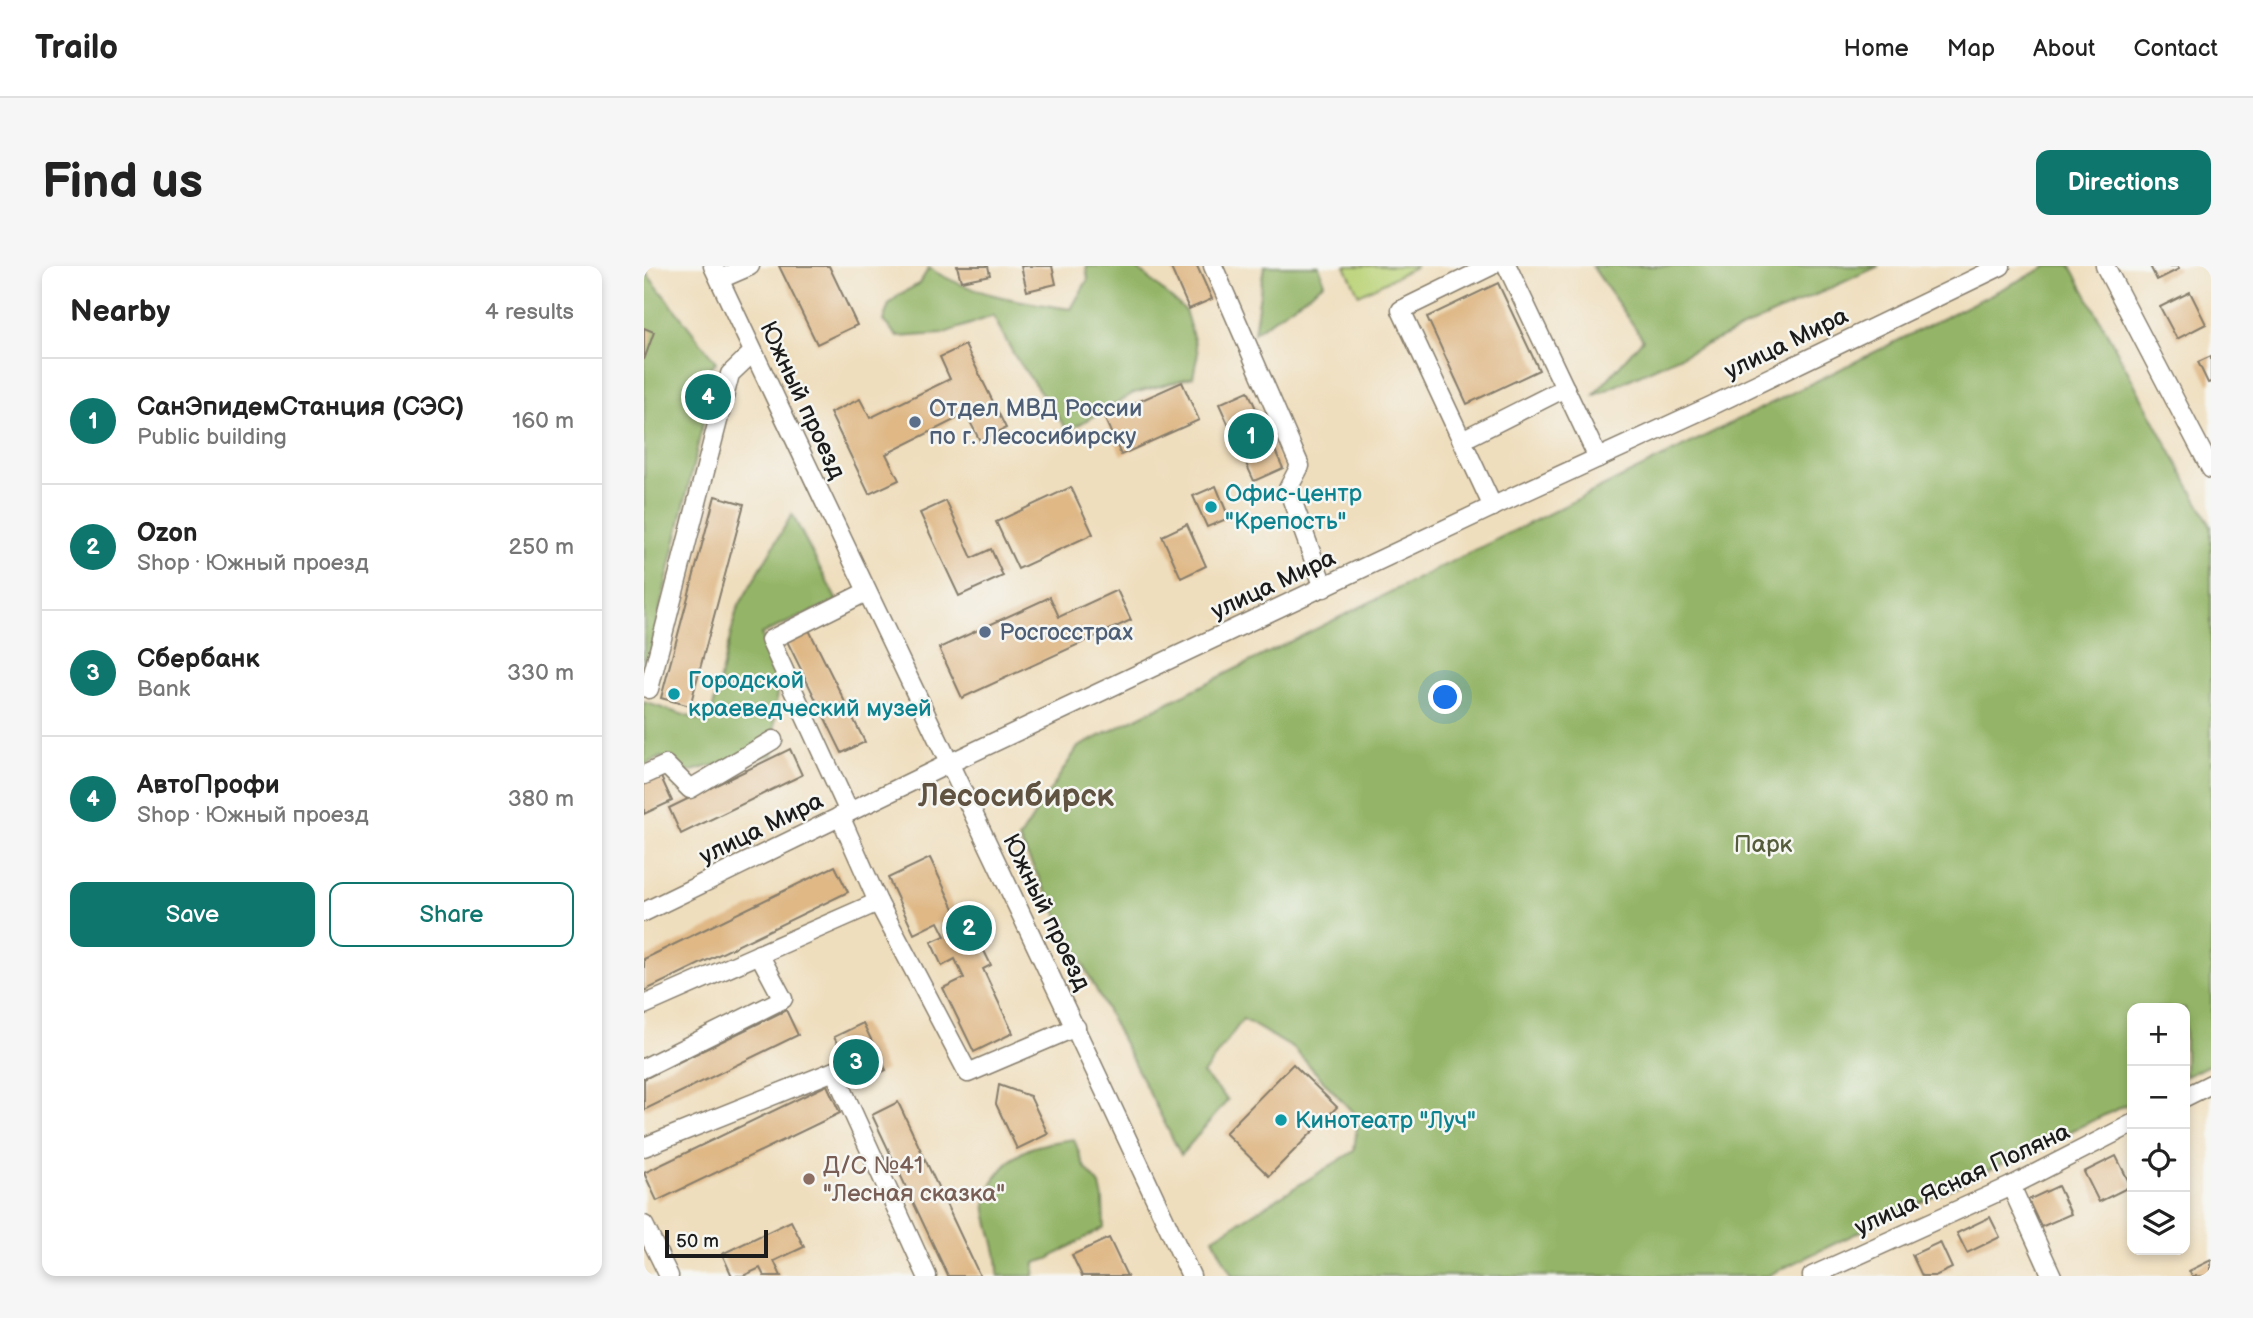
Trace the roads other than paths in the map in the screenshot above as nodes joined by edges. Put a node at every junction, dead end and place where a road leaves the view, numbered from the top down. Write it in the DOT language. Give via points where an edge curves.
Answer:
graph roads {
  1 [pos="750,266"];
  2 [pos="1213,266"];
  3 [pos="1491,266"];
  4 [pos="1507,266"];
  5 [pos="2001,266"];
  6 [pos="2105,266"];
  7 [pos="717,273"];
  8 [pos="753,352"];
  9 [pos="1565,388"];
  10 [pos="1462,440"];
  11 [pos="1598,458"];
  12 [pos="2211,469"];
  13 [pos="1493,507"];
  14 [pos="1324,587"];
  15 [pos="866,592"];
  16 [pos="649,689"];
  17 [pos="773,740"];
  18 [pos="948,764"];
  19 [pos="644,775"];
  20 [pos="844,814"];
  21 [pos="878,902"];
  22 [pos="644,912"];
  23 [pos="759,954"];
  24 [pos="644,1005"];
  25 [pos="1076,1027"];
  26 [pos="644,1068"];
  27 [pos="2211,1084"];
  28 [pos="2190,1094"];
  29 [pos="2127,1127"];
  30 [pos="644,1147"];
  31 [pos="2011,1186"];
  32 [pos="644,1225"];
  33 [pos="669,1276"];
  34 [pos="927,1276"];
  35 [pos="1191,1276"];
  36 [pos="1812,1276"];
  37 [pos="2052,1276"];
  1 -- 7 [label="street"];
  2 -- 14 [label="street" via="1300,466 1288,489"];
  3 -- 10 [label="street" via="1401,310"];
  4 -- 9 [label="street"];
  5 -- 11 [label="street, улица Мира"];
  6 -- 12 [label="street"];
  7 -- 8 [label="street, Южный проезд"];
  8 -- 15 [label="street, Южный проезд"];
  8 -- 16 [label="street" via="730,374"];
  9 -- 10 [label="street"];
  9 -- 11 [label="street"];
  10 -- 13 [label="street"];
  11 -- 13 [label="street, улица Мира"];
  13 -- 14 [label="street, улица Мира"];
  14 -- 18 [label="street, улица Мира"];
  15 -- 18 [label="street, Южный проезд"];
  15 -- 20 [label="street" via="770,640"];
  17 -- 19 [label="street" via="690,789 666,765"];
  18 -- 20 [label="street, улица Мира"];
  18 -- 25 [label="street, Южный проезд"];
  20 -- 21 [label="street"];
  20 -- 22 [label="street, улица Мира"];
  21 -- 23 [label="street"];
  21 -- 25 [label="street" via="968,1073"];
  23 -- 24 [label="street"];
  23 -- 26 [label="street" via="783,999"];
  25 -- 35 [label="street, Южный проезд"];
  27 -- 28 [label="street"];
  29 -- 31 [label="street, улица Ясная Поляна"];
  30 -- 34 [label="street" via="834,1071"];
  31 -- 36 [label="street, улица Ясная Поляна"];
  31 -- 37 [label="street"];
  32 -- 33 [label="street"];
}
